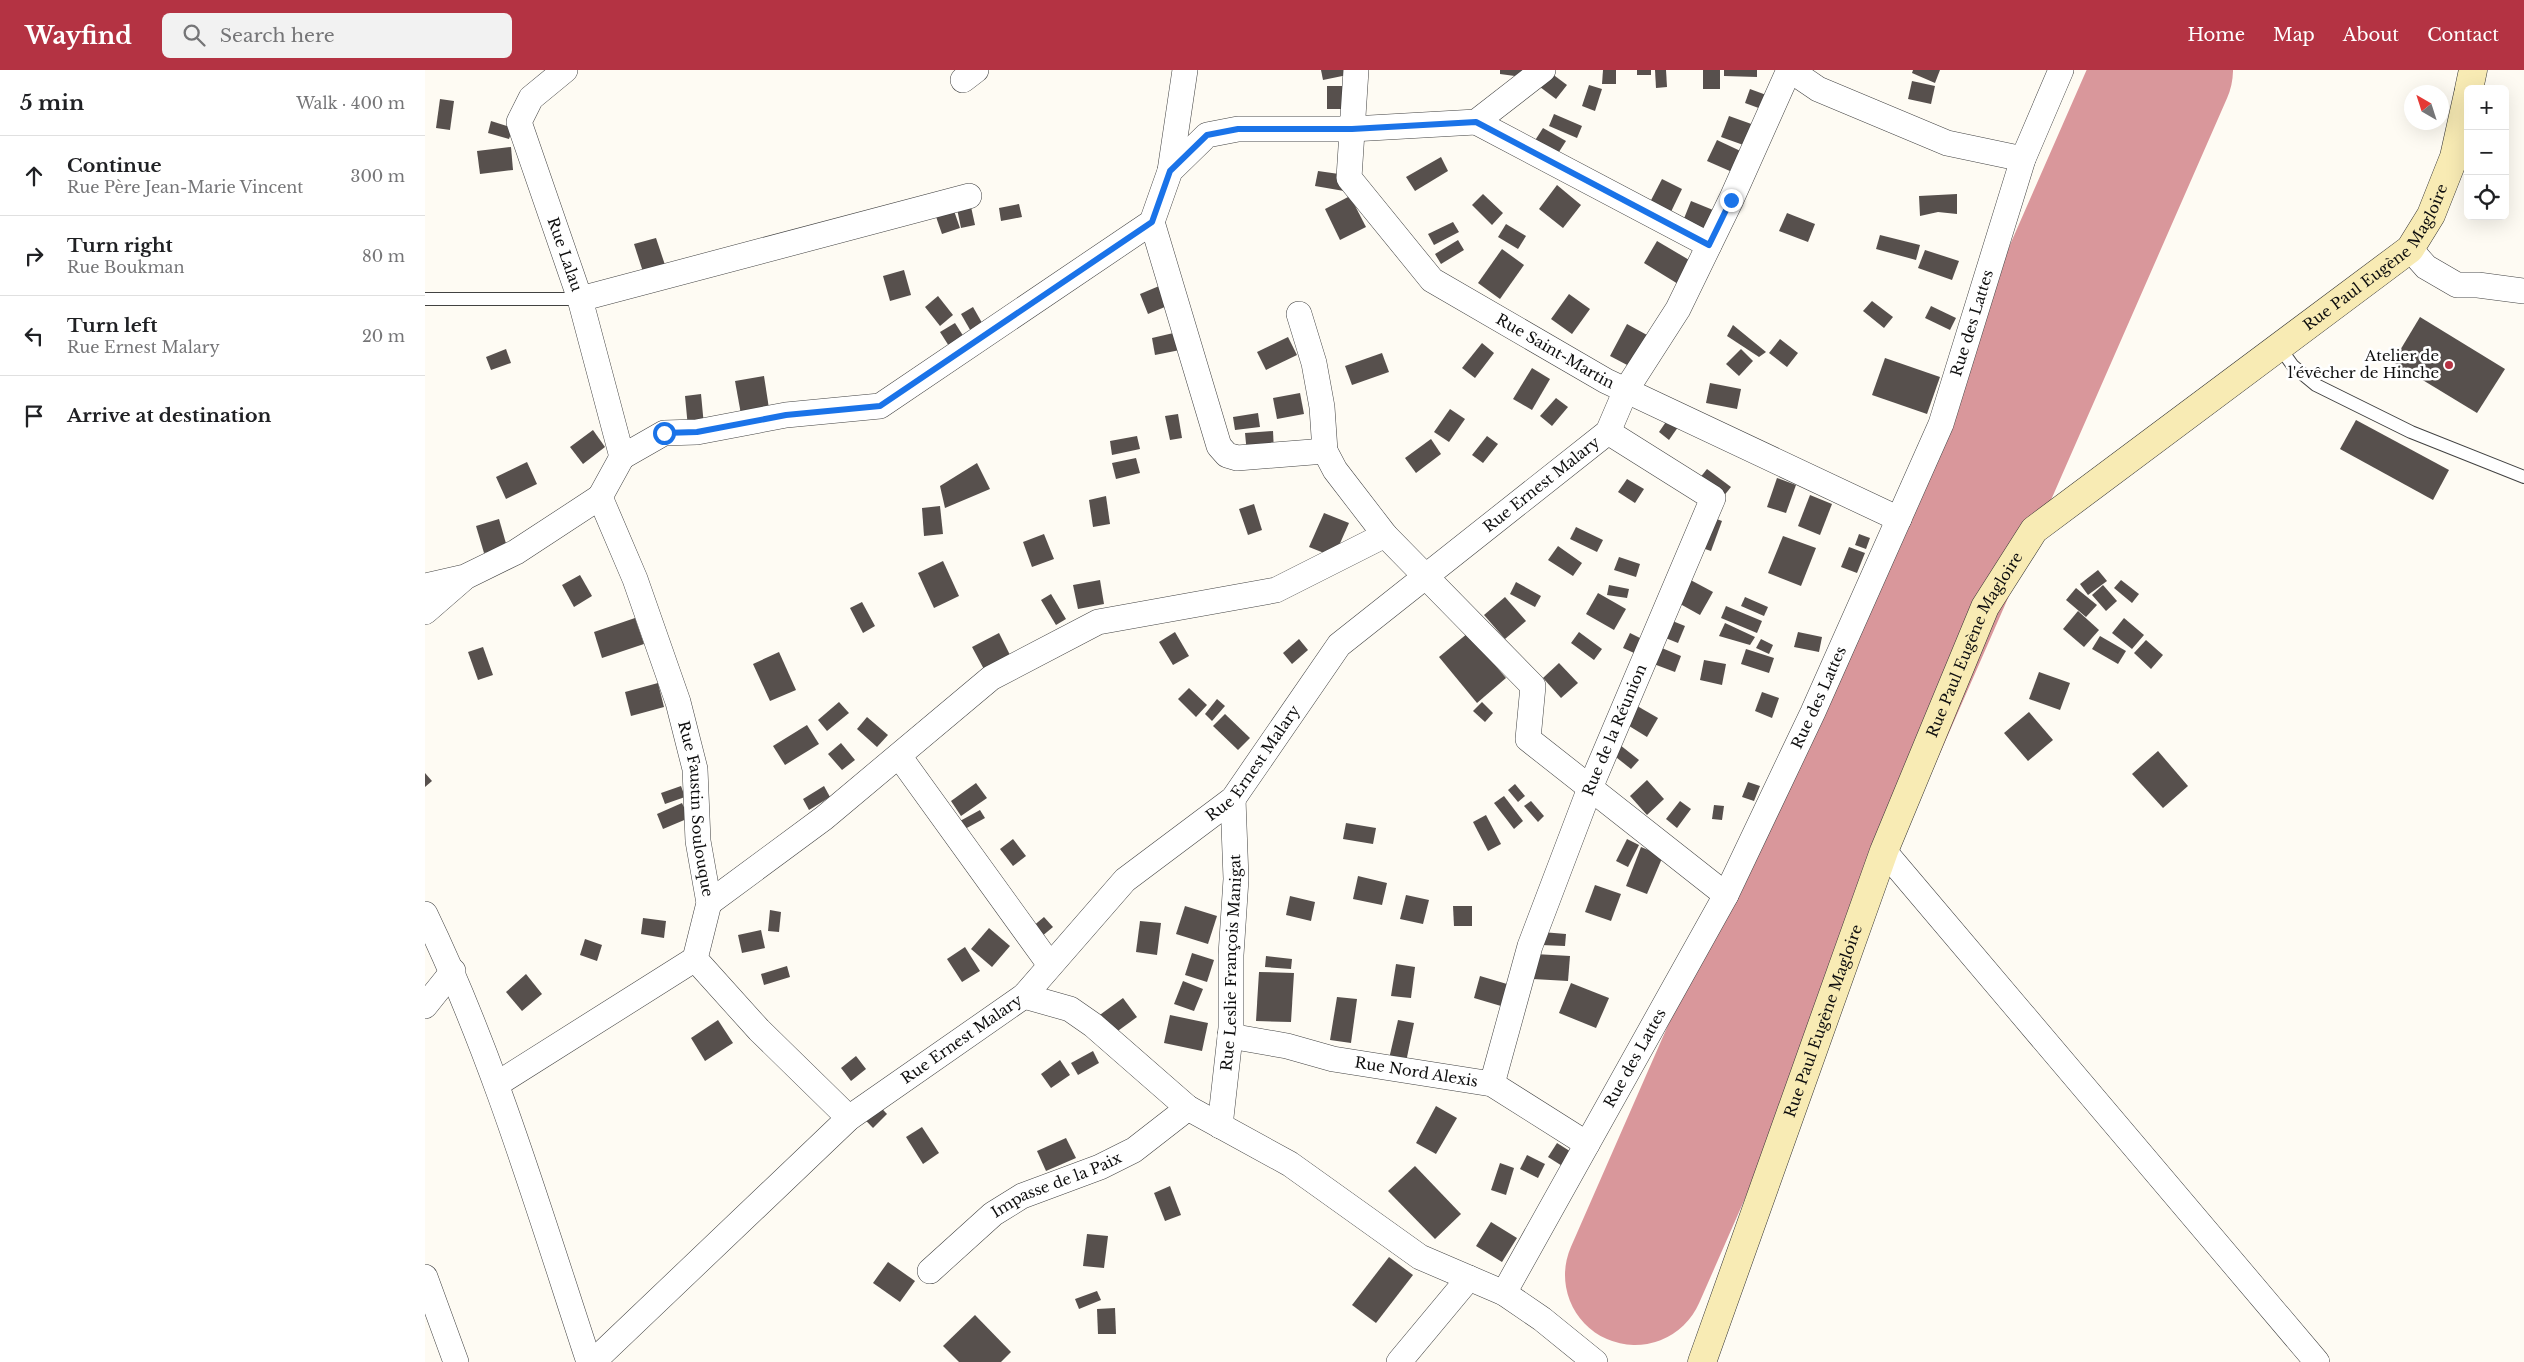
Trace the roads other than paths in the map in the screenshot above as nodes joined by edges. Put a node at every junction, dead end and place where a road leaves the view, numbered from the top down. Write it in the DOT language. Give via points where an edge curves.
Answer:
graph roads {
  1 [pos="565,70"];
  2 [pos="1185,70"];
  3 [pos="1356,70"];
  4 [pos="1543,70"];
  5 [pos="1789,70"];
  6 [pos="2061,70"];
  7 [pos="2473,70"];
  8 [pos="2470,85"];
  9 [pos="2464,112"];
  10 [pos="1476,122"];
  11 [pos="1352,129"];
  12 [pos="2023,159"];
  13 [pos="1170,171"];
  14 [pos="969,196"];
  15 [pos="1152,222"];
  16 [pos="1709,245"];
  17 [pos="2410,249"];
  18 [pos="2524,291"];
  19 [pos="425,299"];
  20 [pos="580,299"];
  21 [pos="1299,314"];
  22 [pos="2280,348"];
  23 [pos="1626,390"];
  24 [pos="1608,432"];
  25 [pos="1325,451"];
  26 [pos="622,457"];
  27 [pos="2524,477"];
  28 [pos="599,498"];
  29 [pos="1899,519"];
  30 [pos="1385,535"];
  31 [pos="465,577"];
  32 [pos="1426,577"];
  33 [pos="425,586"];
  34 [pos="425,612"];
  35 [pos="899,756"];
  36 [pos="1590,788"];
  37 [pos="1233,799"];
  38 [pos="1884,851"];
  39 [pos="1726,895"];
  40 [pos="709,903"];
  41 [pos="425,914"];
  42 [pos="695,959"];
  43 [pos="1050,965"];
  44 [pos="453,971"];
  45 [pos="1024,996"];
  46 [pos="425,1006"];
  47 [pos="1230,1036"];
  48 [pos="497,1084"];
  49 [pos="1492,1084"];
  50 [pos="1188,1108"];
  51 [pos="849,1118"];
  52 [pos="1220,1126"];
  53 [pos="1587,1144"];
  54 [pos="930,1271"];
  55 [pos="425,1278"];
  56 [pos="1469,1278"];
  57 [pos="1504,1293"];
  58 [pos="456,1362"];
  59 [pos="591,1362"];
  60 [pos="1399,1362"];
  61 [pos="1595,1362"];
  62 [pos="1702,1362"];
  63 [pos="2317,1362"];
  1 -- 20 [label="street, Rue Lalau" via="531,98 519,122"];
  2 -- 13 [label="street"];
  3 -- 11 [label="street, Rue Saint-Martin"];
  4 -- 10 [label="street"];
  5 -- 12 [label="street" via="1818,90 1947,143"];
  5 -- 16 [label="street, Rue Ernest Malary"];
  6 -- 12 [label="street, Rue des Lattes"];
  7 -- 8 [label="main road"];
  9 -- 17 [label="main road, Rue Paul Eugène Magloire" via="2454,157 2431,215"];
  10 -- 11 [label="street"];
  10 -- 16 [label="street"];
  11 -- 13 [label="street" via="1238,129 1207,135"];
  11 -- 23 [label="street, Rue Saint-Martin" via="1349,178 1432,280"];
  12 -- 29 [label="street, Rue des Lattes" via="1941,424"];
  13 -- 15 [label="street"];
  14 -- 20 [label="street"];
  15 -- 25 [label="street" via="1219,446 1227,455 1237,458"];
  15 -- 26 [label="street" via="880,406 786,415 697,432 664,433"];
  16 -- 23 [label="street, Rue Ernest Malary" via="1678,308"];
  17 -- 18 [label="street" via="2426,267 2457,285"];
  17 -- 22 [label="main road, Rue Paul Eugène Magloire"];
  19 -- 20 [label="lane"];
  20 -- 26 [label="street, Rue Lalau"];
  21 -- 25 [label="street" via="1323,407"];
  22 -- 27 [label="lane" via="2293,366 2316,384 2411,432"];
  22 -- 38 [label="main road, Rue Paul Eugène Magloire" via="2034,530 1985,607"];
  23 -- 24 [label="street, Rue Ernest Malary"];
  23 -- 29 [label="street, Rue Saint-Martin"];
  24 -- 32 [label="street, Rue Ernest Malary"];
  24 -- 36 [label="street, Rue de la Réunion" via="1713,498"];
  25 -- 30 [label="street" via="1335,470"];
  26 -- 28 [label="street"];
  28 -- 31 [label="street" via="516,552"];
  28 -- 40 [label="street, Rue Faustin Soulouque" via="635,578 678,702 695,769 698,841"];
  29 -- 39 [label="street, Rue des Lattes" via="1813,712"];
  30 -- 32 [label="street"];
  30 -- 35 [label="street" via="1276,590 1098,622 991,678"];
  31 -- 33 [label="street"];
  31 -- 34 [label="street"];
  32 -- 36 [label="street" via="1533,686 1528,739"];
  32 -- 37 [label="street, Rue Ernest Malary" via="1339,646"];
  35 -- 40 [label="street" via="824,818"];
  35 -- 43 [label="street"];
  36 -- 39 [label="street"];
  36 -- 49 [label="street, Rue de la Réunion" via="1530,946"];
  37 -- 43 [label="street, Rue Ernest Malary" via="1125,880"];
  37 -- 47 [label="street, Rue Leslie François Manigat" via="1237,879 1231,955"];
  38 -- 62 [label="main road, Rue Paul Eugène Magloire"];
  38 -- 63 [label="street"];
  39 -- 53 [label="street, Rue des Lattes"];
  40 -- 42 [label="street, Rue Faustin Soulouque"];
  41 -- 44 [label="street"];
  42 -- 48 [label="street"];
  42 -- 51 [label="street" via="759,1030"];
  43 -- 45 [label="street, Rue Ernest Malary"];
  44 -- 46 [label="street"];
  44 -- 48 [label="street"];
  45 -- 50 [label="street" via="1070,1009 1093,1025"];
  45 -- 51 [label="street, Rue Ernest Malary"];
  47 -- 49 [label="street, Rue Nord Alexis" via="1287,1046 1333,1059"];
  47 -- 52 [label="street, Rue Leslie François Manigat"];
  48 -- 59 [label="street"];
  49 -- 53 [label="street, Rue Nord Alexis"];
  50 -- 52 [label="street"];
  50 -- 54 [label="street, Impasse de la Paix" via="1134,1150 1100,1168 1022,1196 993,1214"];
  51 -- 59 [label="street, Rue Ernest Malary"];
  52 -- 56 [label="street" via="1289,1164 1421,1258"];
  53 -- 57 [label="street, Rue des Lattes"];
  55 -- 58 [label="street"];
  56 -- 57 [label="street"];
  56 -- 60 [label="street"];
  57 -- 61 [label="street" via="1543,1319"];
}
